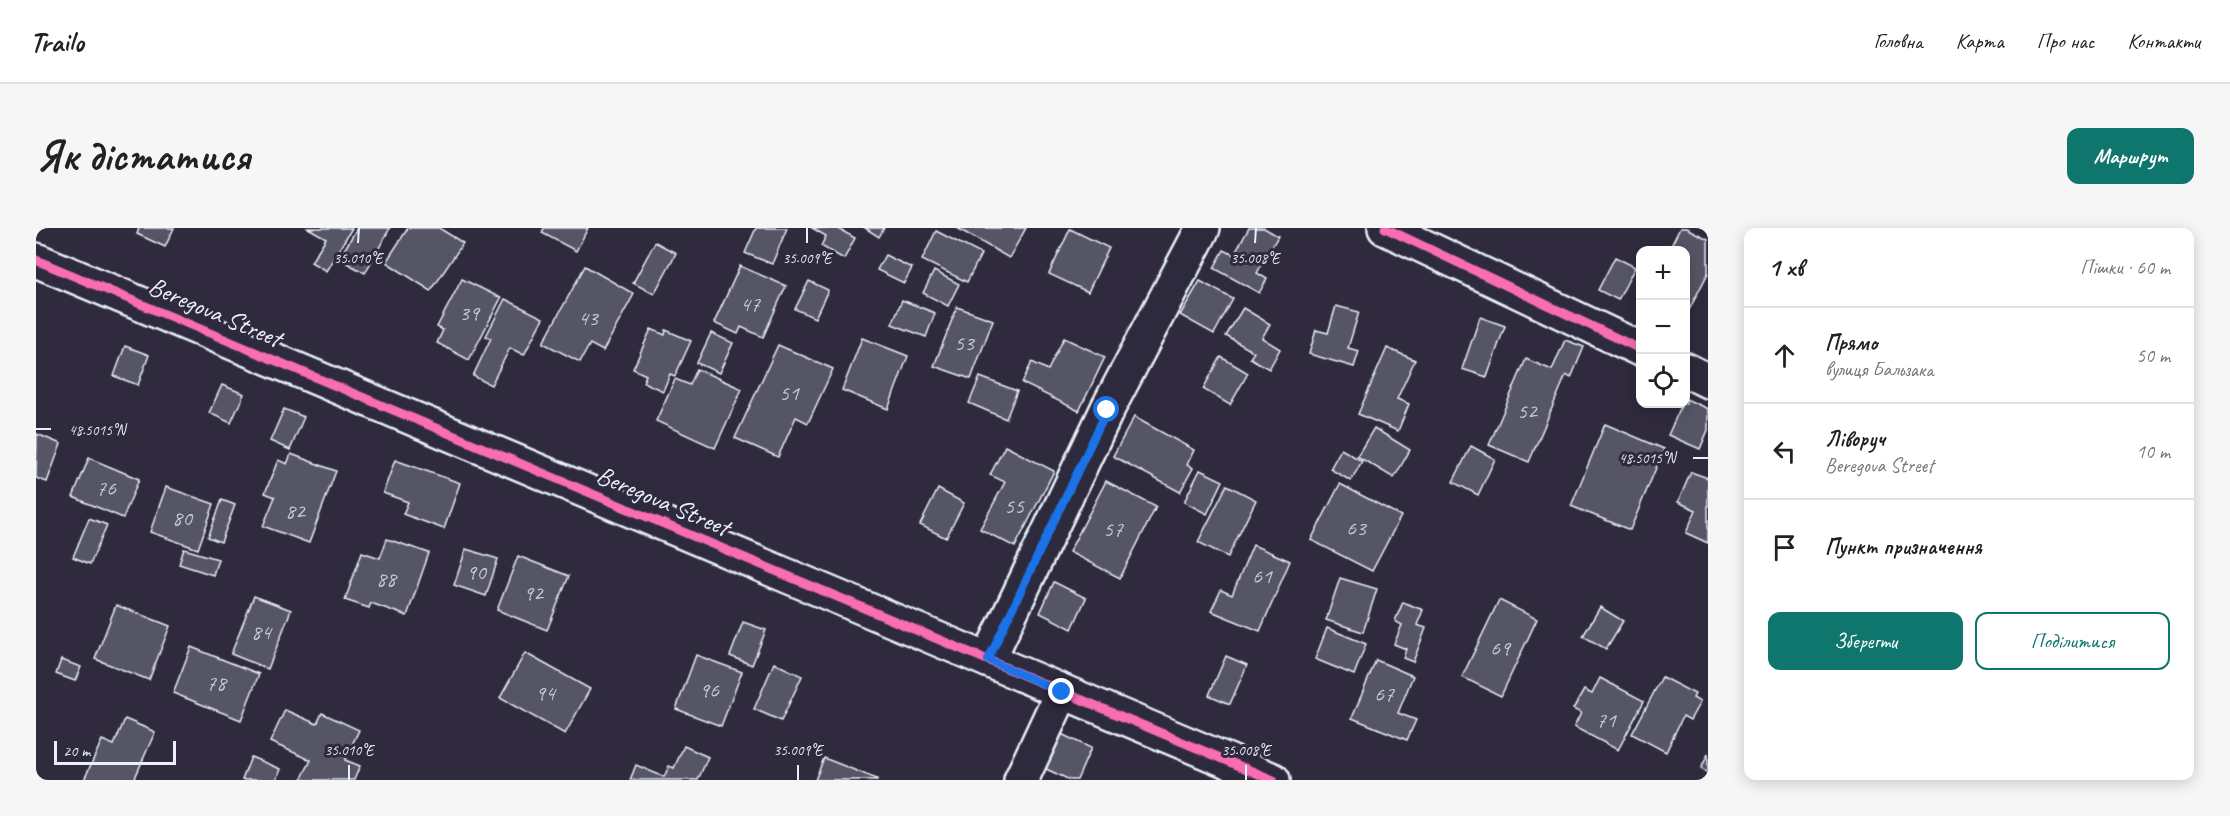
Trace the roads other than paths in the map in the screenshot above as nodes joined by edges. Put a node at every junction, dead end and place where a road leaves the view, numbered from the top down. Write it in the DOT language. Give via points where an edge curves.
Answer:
graph roads {
  1 [pos="1203,228"];
  2 [pos="1385,228"];
  3 [pos="36,260"];
  4 [pos="1636,347"];
  5 [pos="1690,372"];
  6 [pos="1708,381"];
  7 [pos="988,660"];
  8 [pos="1062,692"];
  9 [pos="1021,780"];
  10 [pos="1274,780"];
  1 -- 7 [label="street" via="1107,410"];
  2 -- 4 [label="street"];
  3 -- 7 [label="street, Beregova Street"];
  5 -- 6 [label="street"];
  7 -- 8 [label="street, Beregova Street"];
  8 -- 9 [label="street"];
  8 -- 10 [label="street, Beregova Street"];
}
